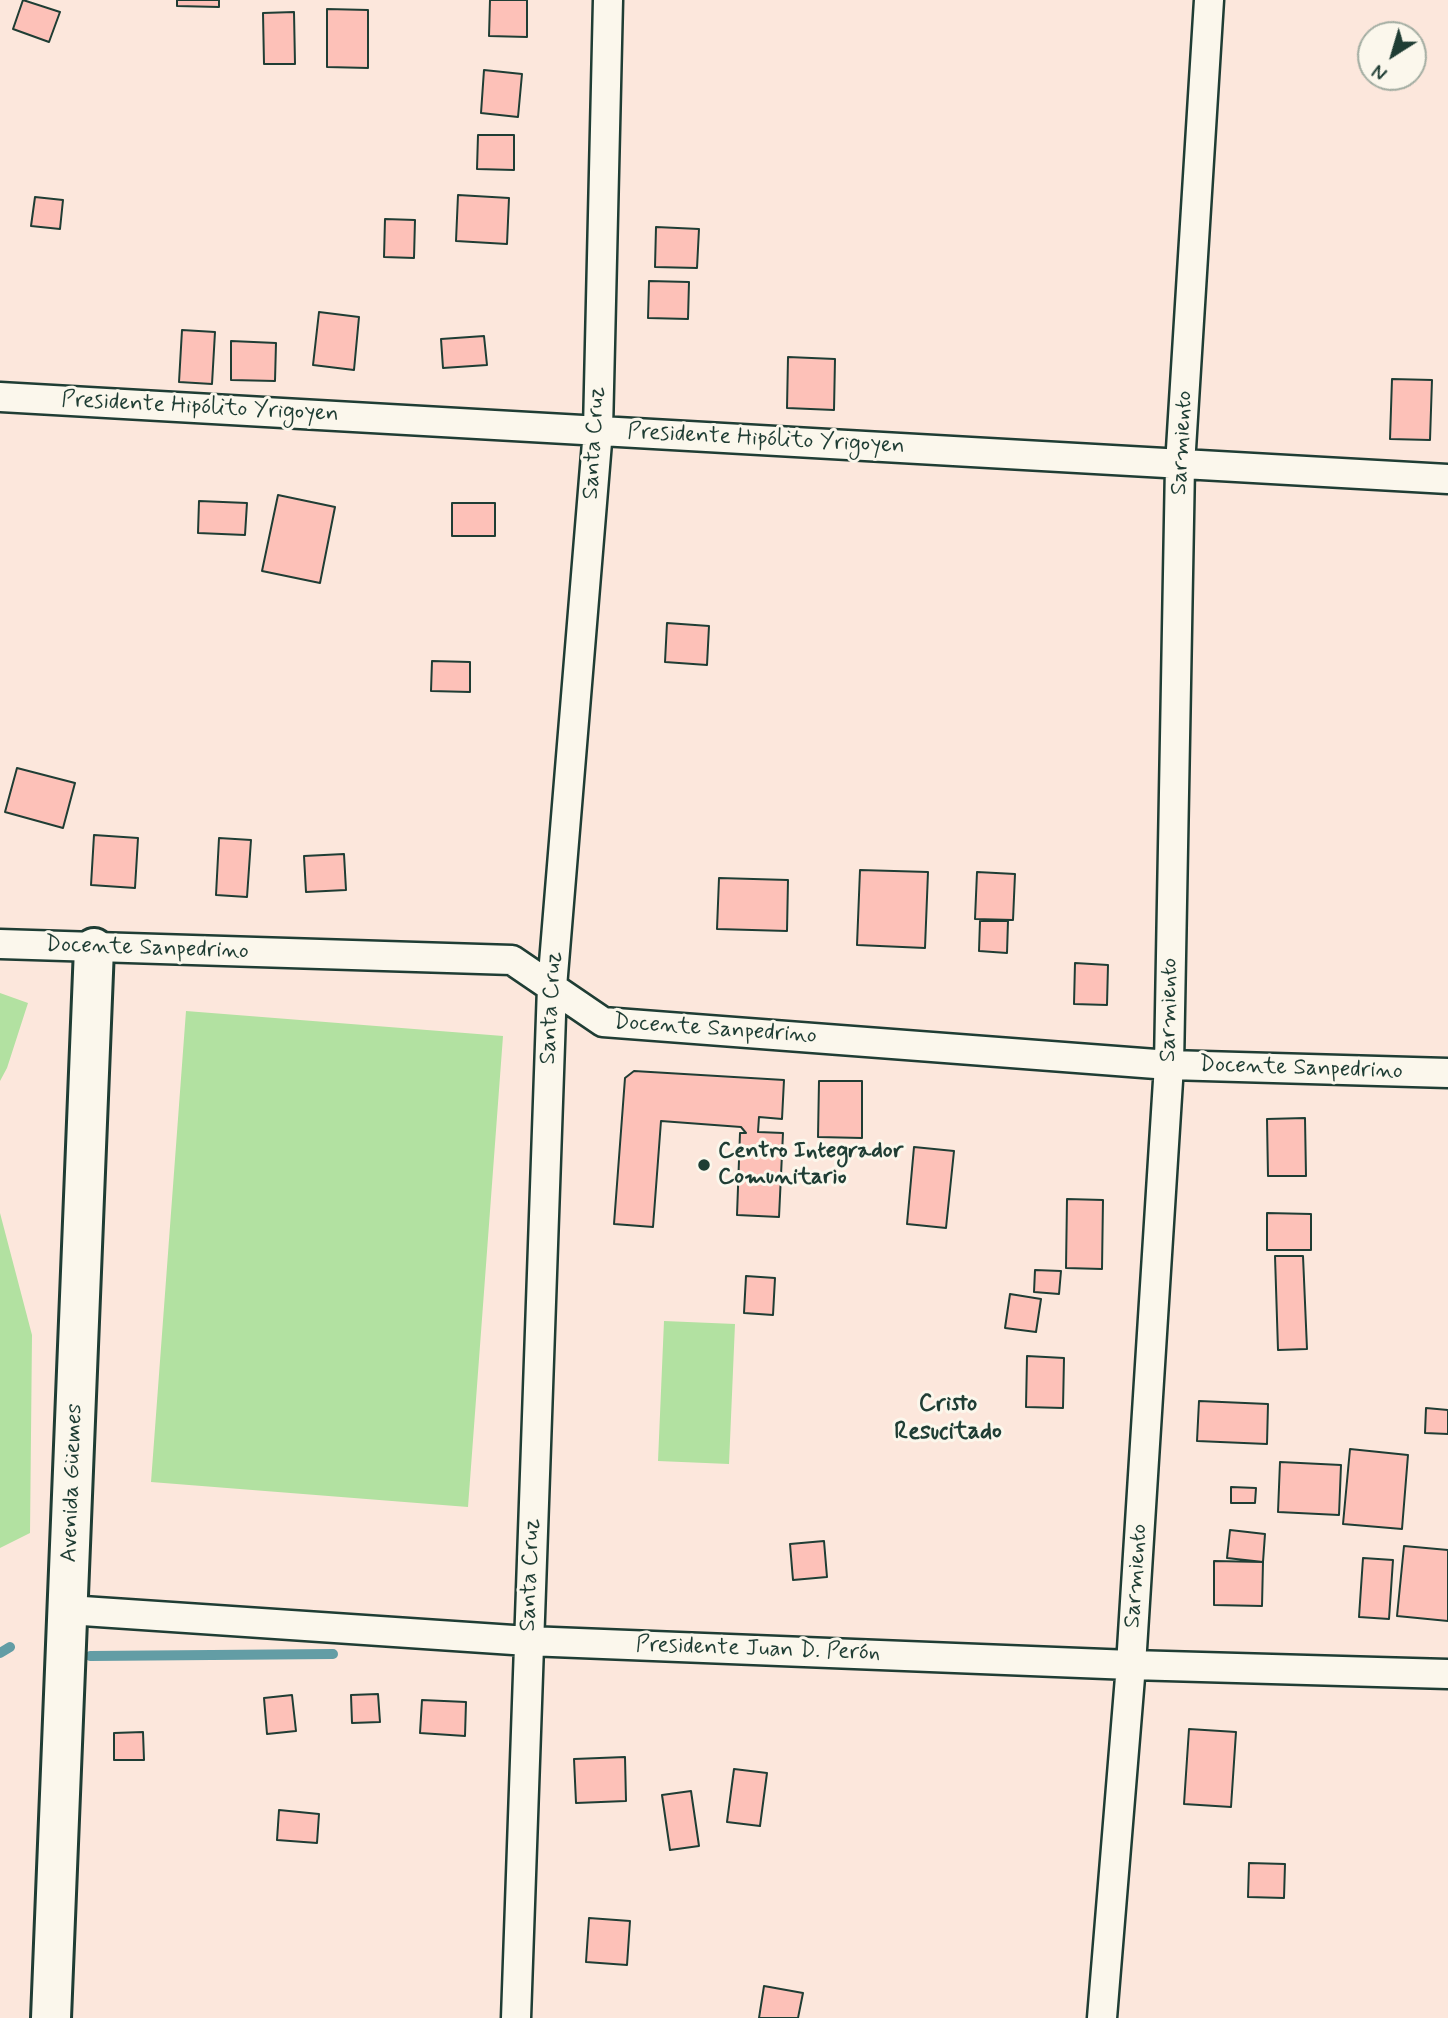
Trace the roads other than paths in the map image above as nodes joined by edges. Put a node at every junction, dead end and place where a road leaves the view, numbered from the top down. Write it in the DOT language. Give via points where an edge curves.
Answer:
graph roads {
  1 [pos="608,0"];
  2 [pos="1209,0"];
  3 [pos="0,397"];
  4 [pos="598,430"];
  5 [pos="1180,465"];
  6 [pos="1448,480"];
  7 [pos="0,944"];
  8 [pos="94,948"];
  9 [pos="552,988"];
  10 [pos="1169,1065"];
  11 [pos="1448,1073"];
  12 [pos="68,1610"];
  13 [pos="528,1641"];
  14 [pos="1131,1665"];
  15 [pos="1448,1674"];
  16 [pos="51,2018"];
  17 [pos="516,2018"];
  18 [pos="1102,2018"];
  1 -- 4 [label="street, Santa Cruz"];
  2 -- 5 [label="street, Sarmiento"];
  3 -- 4 [label="street, Presidente Hipólito Yrigoyen"];
  4 -- 5 [label="street, Presidente Hipólito Yrigoyen"];
  4 -- 9 [label="street, Santa Cruz"];
  5 -- 6 [label="street, Presidente Hipólito Yrigoyen"];
  5 -- 10 [label="street, Sarmiento"];
  7 -- 8 [label="street, Docente Sanpedrino"];
  8 -- 9 [label="street, Docente Sanpedrino" via="512,960"];
  8 -- 12 [label="main road, Avenida Güemes"];
  9 -- 10 [label="street, Docente Sanpedrino" via="603,1022"];
  9 -- 13 [label="street, Santa Cruz"];
  10 -- 11 [label="street, Docente Sanpedrino"];
  10 -- 14 [label="street, Sarmiento"];
  12 -- 13 [label="street, Presidente Juan D. Perón"];
  12 -- 16 [label="main road, Avenida Güemes"];
  13 -- 14 [label="street, Presidente Juan D. Perón"];
  13 -- 17 [label="street, Santa Cruz"];
  14 -- 15 [label="street, Presidente Juan D. Perón"];
  14 -- 18 [label="street, Sarmiento"];
}
